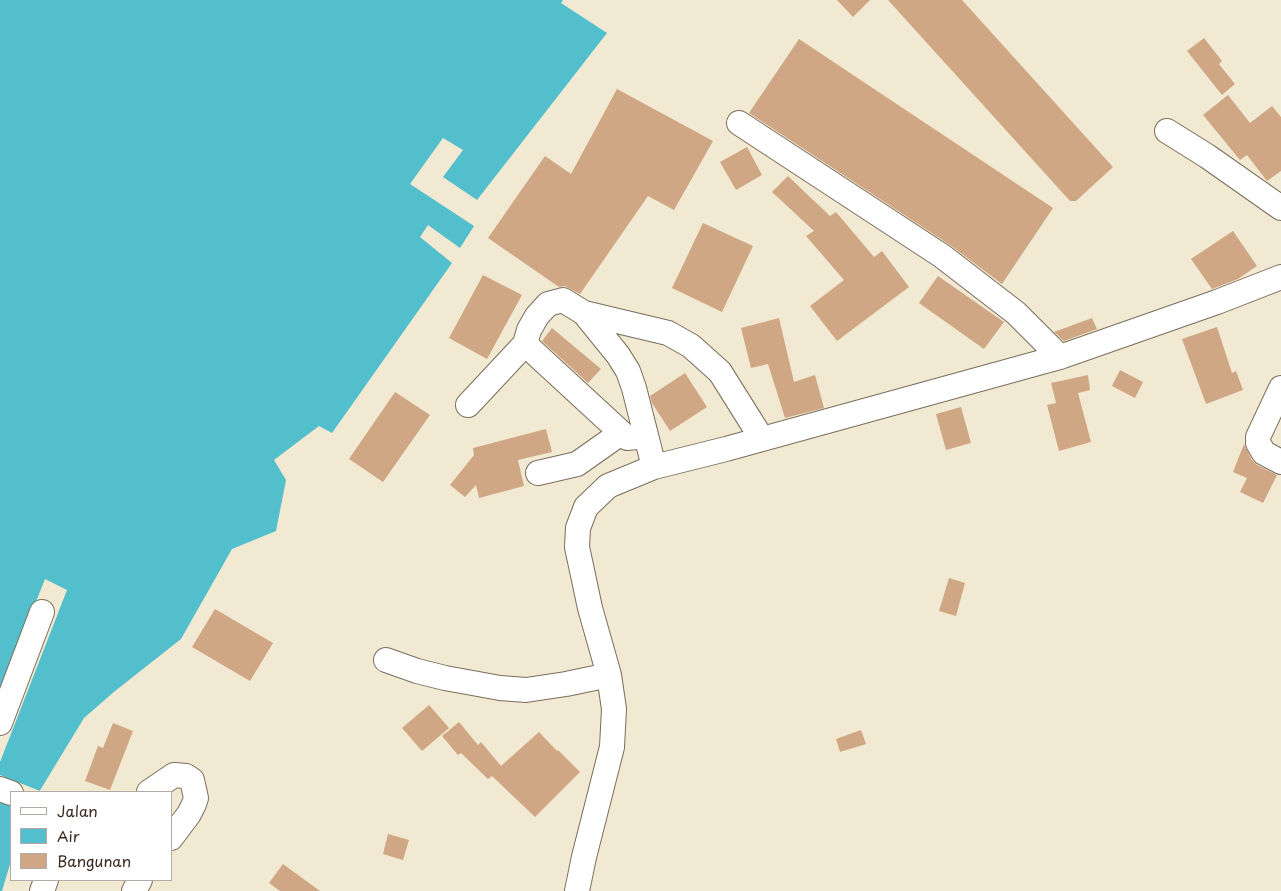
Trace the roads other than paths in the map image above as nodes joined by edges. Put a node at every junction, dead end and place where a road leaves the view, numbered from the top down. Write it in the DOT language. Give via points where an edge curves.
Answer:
graph roads {
  1 [pos="739,122"];
  2 [pos="1167,132"];
  3 [pos="1281,208"];
  4 [pos="1281,277"];
  5 [pos="584,313"];
  6 [pos="525,344"];
  7 [pos="1060,357"];
  8 [pos="1281,388"];
  9 [pos="468,405"];
  10 [pos="621,433"];
  11 [pos="646,436"];
  12 [pos="762,439"];
  13 [pos="1281,462"];
  14 [pos="654,467"];
  15 [pos="538,473"];
  16 [pos="42,612"];
  17 [pos="386,660"];
  18 [pos="609,675"];
  19 [pos="0,723"];
  20 [pos="150,791"];
  21 [pos="172,837"];
  22 [pos="577,891"];
  1 -- 7 [label="street" via="942,256 1016,313"];
  2 -- 3 [label="street"];
  4 -- 7 [label="street"];
  5 -- 6 [label="street" via="563,300 548,304 537,316"];
  5 -- 11 [label="street" via="628,371"];
  5 -- 12 [label="street" via="668,333 691,346 720,372"];
  6 -- 9 [label="street"];
  6 -- 10 [label="street"];
  7 -- 12 [label="street"];
  8 -- 13 [label="street" via="1258,436 1258,443 1264,453"];
  10 -- 11 [label="street" via="627,438"];
  10 -- 15 [label="street" via="577,464"];
  11 -- 14 [label="street"];
  12 -- 14 [label="street"];
  14 -- 18 [label="street" via="608,486 586,507 578,528 577,547"];
  16 -- 19 [label="street"];
  17 -- 18 [label="street" via="445,678 526,690"];
  18 -- 22 [label="street" via="614,709 612,747"];
  20 -- 21 [label="street" via="174,775 192,780 194,804"];
}
